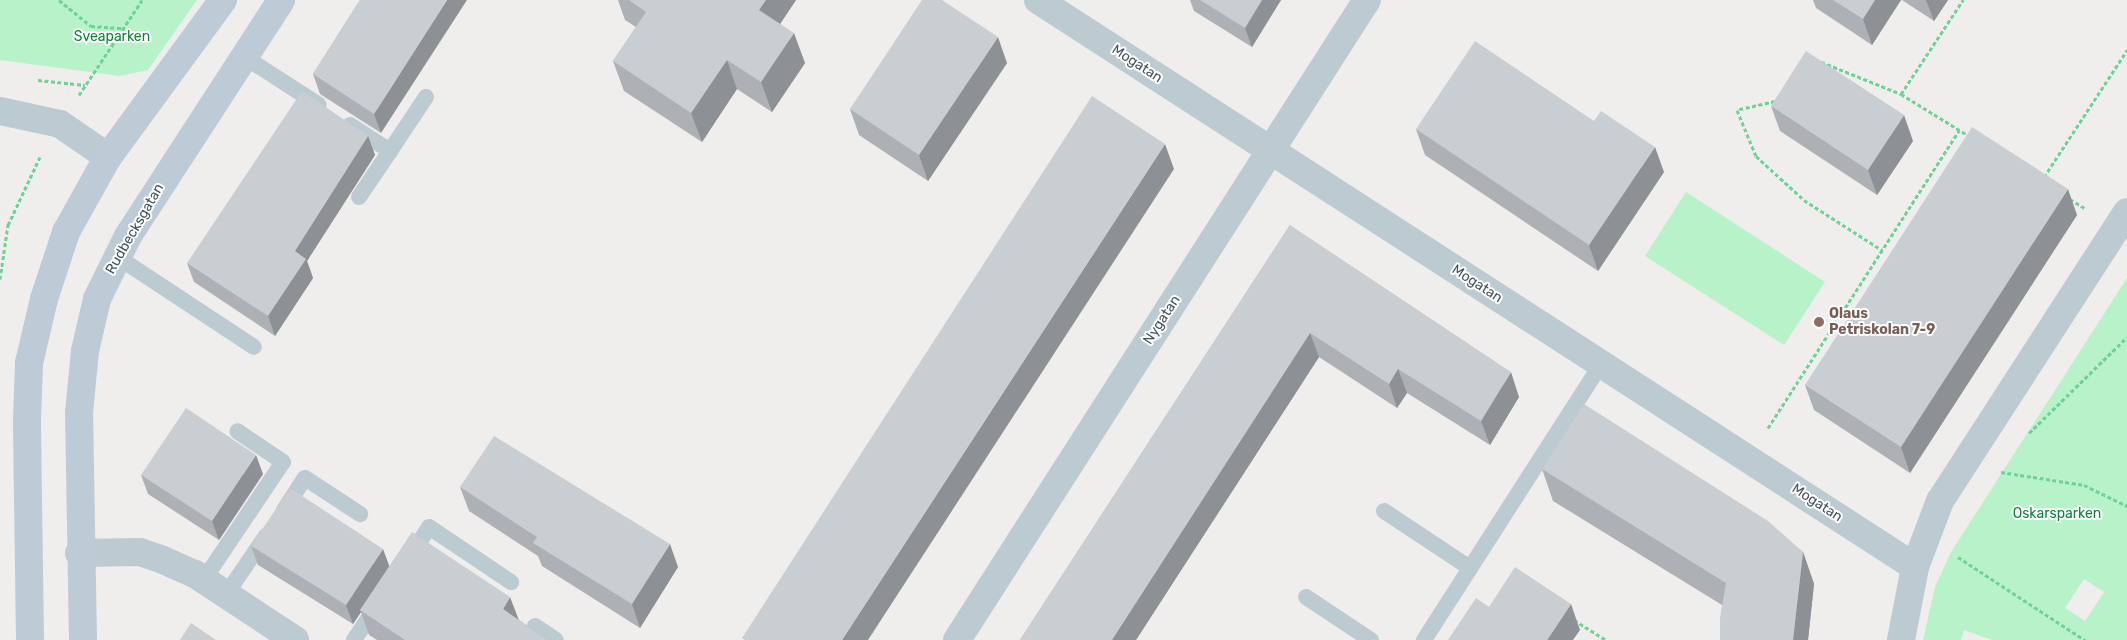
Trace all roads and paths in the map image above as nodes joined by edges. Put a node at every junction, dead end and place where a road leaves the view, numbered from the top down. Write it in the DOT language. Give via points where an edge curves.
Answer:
graph roads {
  1 [pos="59,0"];
  2 [pos="142,0"];
  3 [pos="223,0"];
  4 [pos="281,0"];
  5 [pos="1038,0"];
  6 [pos="1367,0"];
  7 [pos="1963,0"];
  8 [pos="132,16"];
  9 [pos="123,28"];
  10 [pos="2127,50"];
  11 [pos="243,56"];
  12 [pos="1805,62"];
  13 [pos="1783,93"];
  14 [pos="1901,94"];
  15 [pos="426,97"];
  16 [pos="0,111"];
  17 [pos="1959,130"];
  18 [pos="1976,140"];
  19 [pos="1271,150"];
  20 [pos="390,151"];
  21 [pos="108,157"];
  22 [pos="2033,176"];
  23 [pos="26,179"];
  24 [pos="2041,181"];
  25 [pos="2050,186"];
  26 [pos="2066,196"];
  27 [pos="359,197"];
  28 [pos="2122,220"];
  29 [pos="1882,250"];
  30 [pos="116,256"];
  31 [pos="0,279"];
  32 [pos="2127,337"];
  33 [pos="254,347"];
  34 [pos="1601,364"];
  35 [pos="237,431"];
  36 [pos="2025,438"];
  37 [pos="1748,459"];
  38 [pos="1991,471"];
  39 [pos="2127,506"];
  40 [pos="1384,511"];
  41 [pos="360,514"];
  42 [pos="79,553"];
  43 [pos="1915,567"];
  44 [pos="1470,568"];
  45 [pos="397,575"];
  46 [pos="511,582"];
  47 [pos="214,588"];
  48 [pos="386,592"];
  49 [pos="1306,596"];
  50 [pos="1566,614"];
  51 [pos="535,626"];
  52 [pos="30,640"];
  53 [pos="83,640"];
  54 [pos="295,640"];
  55 [pos="354,640"];
  56 [pos="556,640"];
  57 [pos="957,640"];
  58 [pos="1371,640"];
  59 [pos="1424,640"];
  60 [pos="1606,640"];
  61 [pos="1901,640"];
  62 [pos="2085,640"];
  1 -- 9 [label="path" via="91,26"];
  2 -- 8 [label="path"];
  3 -- 21 [label="main road"];
  4 -- 11 [label="main road, Rudbecksgatan"];
  5 -- 19 [label="street, Mogatan"];
  6 -- 19 [label="street, Nygatan"];
  7 -- 14 [label="path"];
  10 -- 24 [label="path"];
  11 -- 20 [label="lane"];
  11 -- 30 [label="main road, Rudbecksgatan"];
  12 -- 14 [label="path" via="1811,54"];
  13 -- 29 [label="path" via="1778,100 1737,110 1756,156 1804,200"];
  14 -- 17 [label="path"];
  15 -- 20 [label="lane"];
  16 -- 21 [label="street" via="60,124"];
  17 -- 18 [label="path"];
  17 -- 29 [label="path"];
  19 -- 34 [label="street, Mogatan"];
  19 -- 57 [label="street, Nygatan"];
  20 -- 27 [label="lane"];
  21 -- 52 [label="main road" via="66,232 29,363"];
  22 -- 24 [label="path"];
  23 -- 31 [label="path" via="8,225"];
  24 -- 25 [label="path"];
  26 -- 28 [label="path"];
  28 -- 43 [label="street" via="1940,501"];
  29 -- 37 [label="path"];
  30 -- 33 [label="lane"];
  30 -- 42 [label="main road, Rudbecksgatan" via="97,299 85,351 79,413"];
  32 -- 36 [label="path"];
  34 -- 37 [label="street, Mogatan"];
  34 -- 44 [label="lane"];
  35 -- 47 [label="lane" via="283,462"];
  37 -- 43 [label="street, Mogatan"];
  38 -- 39 [label="path" via="2084,485"];
  40 -- 44 [label="lane"];
  41 -- 47 [label="lane" via="306,478"];
  42 -- 47 [label="street" via="140,552"];
  42 -- 53 [label="main road, Rudbecksgatan"];
  43 -- 61 [label="street"];
  43 -- 62 [label="path" via="1944,549"];
  44 -- 59 [label="lane"];
  45 -- 46 [label="lane" via="430,527"];
  47 -- 54 [label="street"];
  48 -- 55 [label="lane"];
  49 -- 58 [label="lane"];
  50 -- 60 [label="path"];
  51 -- 56 [label="lane"];
}
